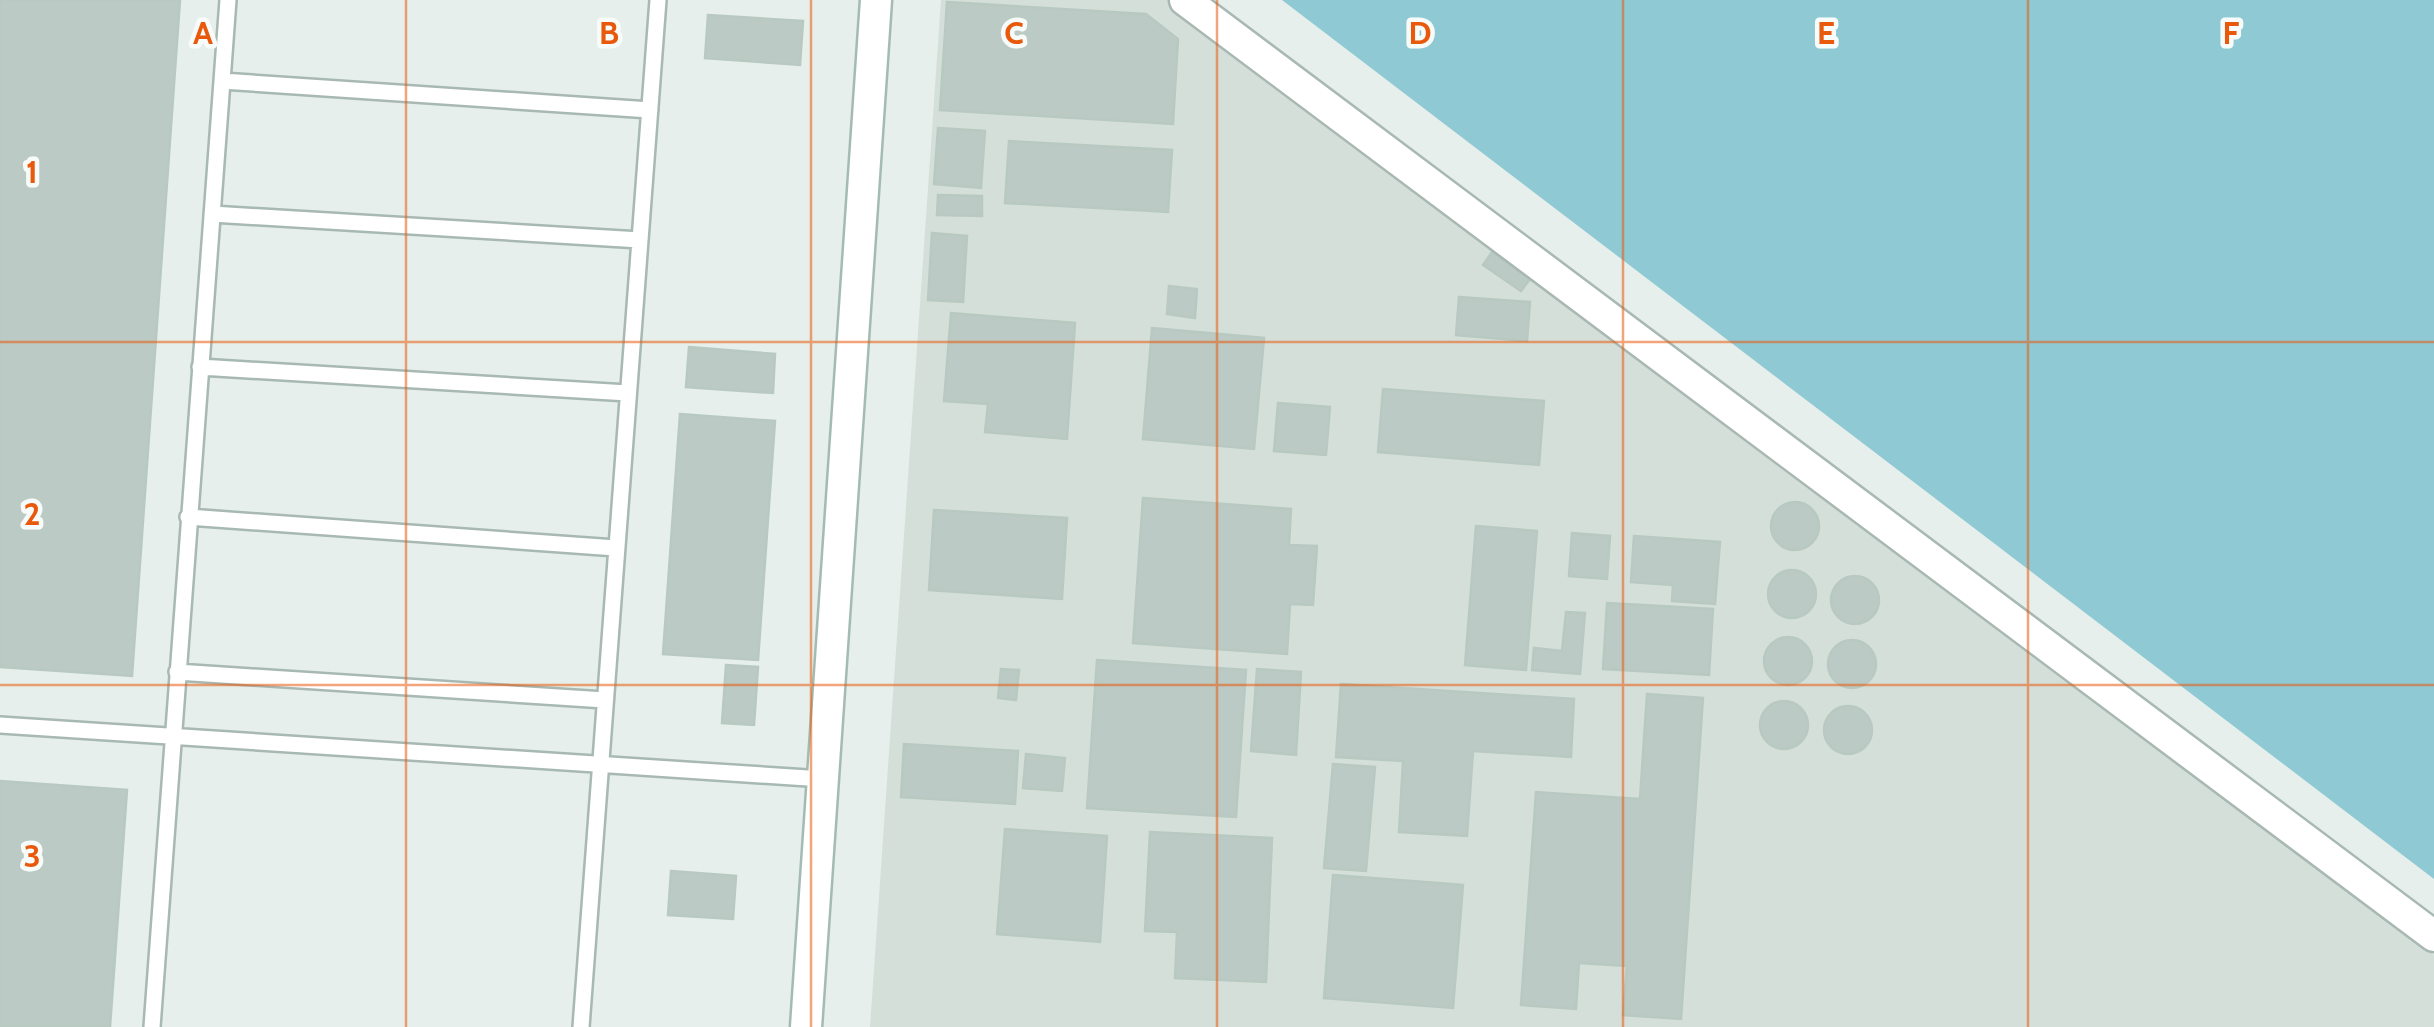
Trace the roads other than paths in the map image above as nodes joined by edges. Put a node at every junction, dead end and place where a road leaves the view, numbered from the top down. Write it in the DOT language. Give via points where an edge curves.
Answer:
graph roads {
  1 [pos="228,0"];
  2 [pos="658,0"];
  3 [pos="876,0"];
  4 [pos="1185,0"];
  5 [pos="222,81"];
  6 [pos="650,110"];
  7 [pos="212,214"];
  8 [pos="640,240"];
  9 [pos="200,367"];
  10 [pos="628,392"];
  11 [pos="188,518"];
  12 [pos="616,548"];
  13 [pos="177,672"];
  14 [pos="605,700"];
  15 [pos="0,725"];
  16 [pos="172,736"];
  17 [pos="600,765"];
  18 [pos="823,779"];
  19 [pos="2434,936"];
  20 [pos="152,1027"];
  21 [pos="581,1027"];
  22 [pos="806,1027"];
  1 -- 5 [label="lane"];
  2 -- 6 [label="lane"];
  3 -- 18 [label="street"];
  4 -- 19 [label="street"];
  5 -- 6 [label="lane"];
  5 -- 7 [label="lane"];
  6 -- 8 [label="lane"];
  7 -- 8 [label="lane"];
  7 -- 9 [label="lane"];
  8 -- 10 [label="lane"];
  9 -- 10 [label="lane"];
  9 -- 11 [label="lane"];
  10 -- 12 [label="lane"];
  11 -- 12 [label="lane"];
  11 -- 13 [label="lane"];
  12 -- 14 [label="lane"];
  13 -- 14 [label="lane"];
  13 -- 16 [label="lane"];
  14 -- 17 [label="lane"];
  15 -- 16 [label="lane"];
  16 -- 17 [label="lane"];
  16 -- 20 [label="lane"];
  17 -- 18 [label="lane"];
  17 -- 21 [label="lane"];
  18 -- 22 [label="street"];
}
